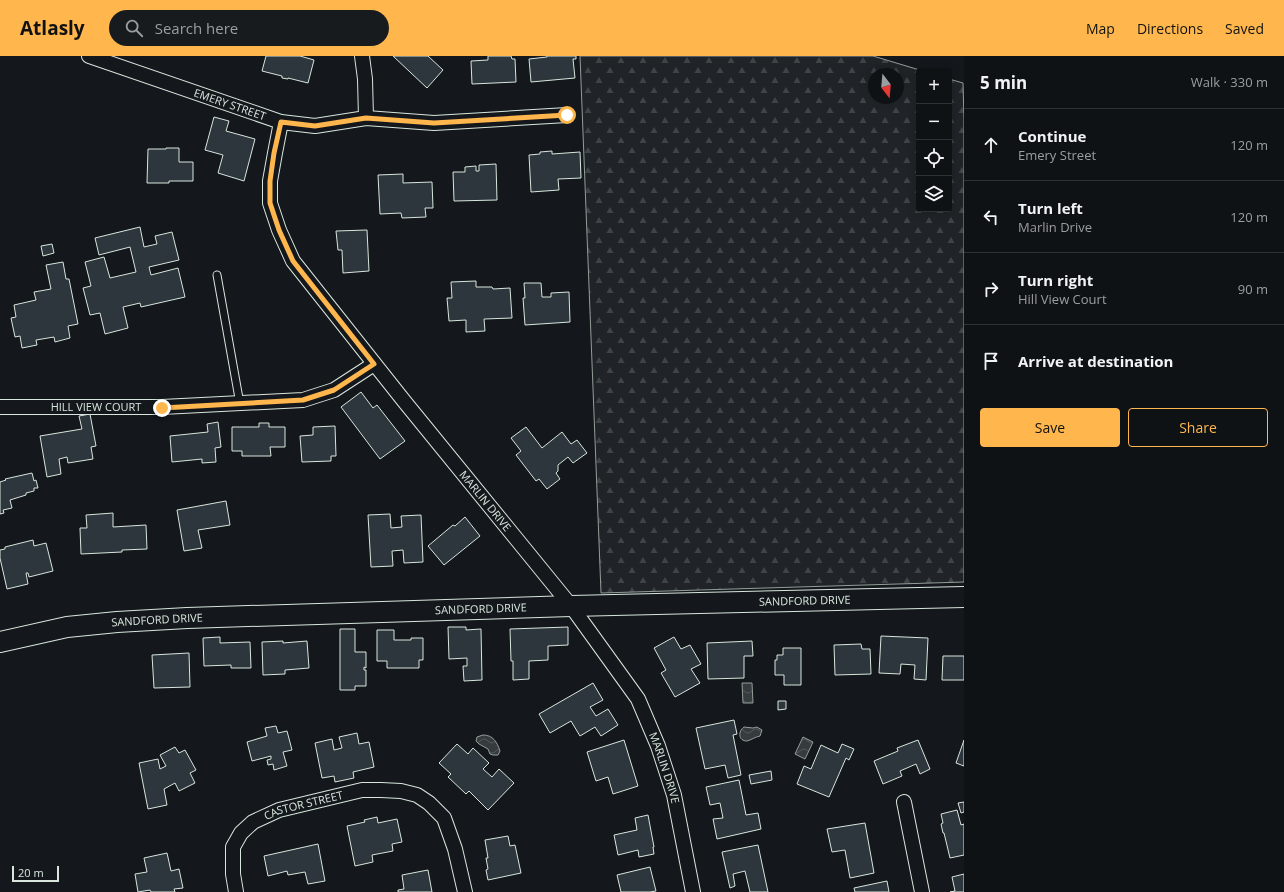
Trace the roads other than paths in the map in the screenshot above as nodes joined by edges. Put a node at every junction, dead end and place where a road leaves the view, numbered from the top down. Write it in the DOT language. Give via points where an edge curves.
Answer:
graph roads {
  1 [pos="89,56"];
  2 [pos="362,56"];
  3 [pos="567,115"];
  4 [pos="366,118"];
  5 [pos="281,122"];
  6 [pos="216,275"];
  7 [pos="374,364"];
  8 [pos="240,404"];
  9 [pos="0,407"];
  10 [pos="964,597"];
  11 [pos="571,606"];
  12 [pos="0,642"];
  13 [pos="904,802"];
  14 [pos="236,892"];
  15 [pos="465,892"];
  16 [pos="693,892"];
  17 [pos="922,892"];
  1 -- 5 [label="street, EMERY STREET"];
  2 -- 4 [label="street"];
  3 -- 4 [label="street, EMERY STREET" via="434,123"];
  4 -- 5 [label="street, EMERY STREET" via="315,126"];
  5 -- 7 [label="street, MARLIN DRIVE" via="270,181 270,203 279,230 293,261"];
  6 -- 8 [label="lane"];
  7 -- 8 [label="street, HILL VIEW COURT" via="334,390 303,400"];
  7 -- 11 [label="street, MARLIN DRIVE"];
  8 -- 9 [label="street, HILL VIEW COURT" via="162,408"];
  10 -- 11 [label="street, SANDFORD DRIVE"];
  11 -- 12 [label="street, SANDFORD DRIVE" via="117,622 67,627"];
  11 -- 16 [label="street, MARLIN DRIVE" via="638,699 658,746 674,795"];
  13 -- 17 [label="street"];
  14 -- 15 [label="street, CASTOR STREET" via="233,847 241,833 253,822 279,810 362,790 417,795 444,818 455,849"];
}
